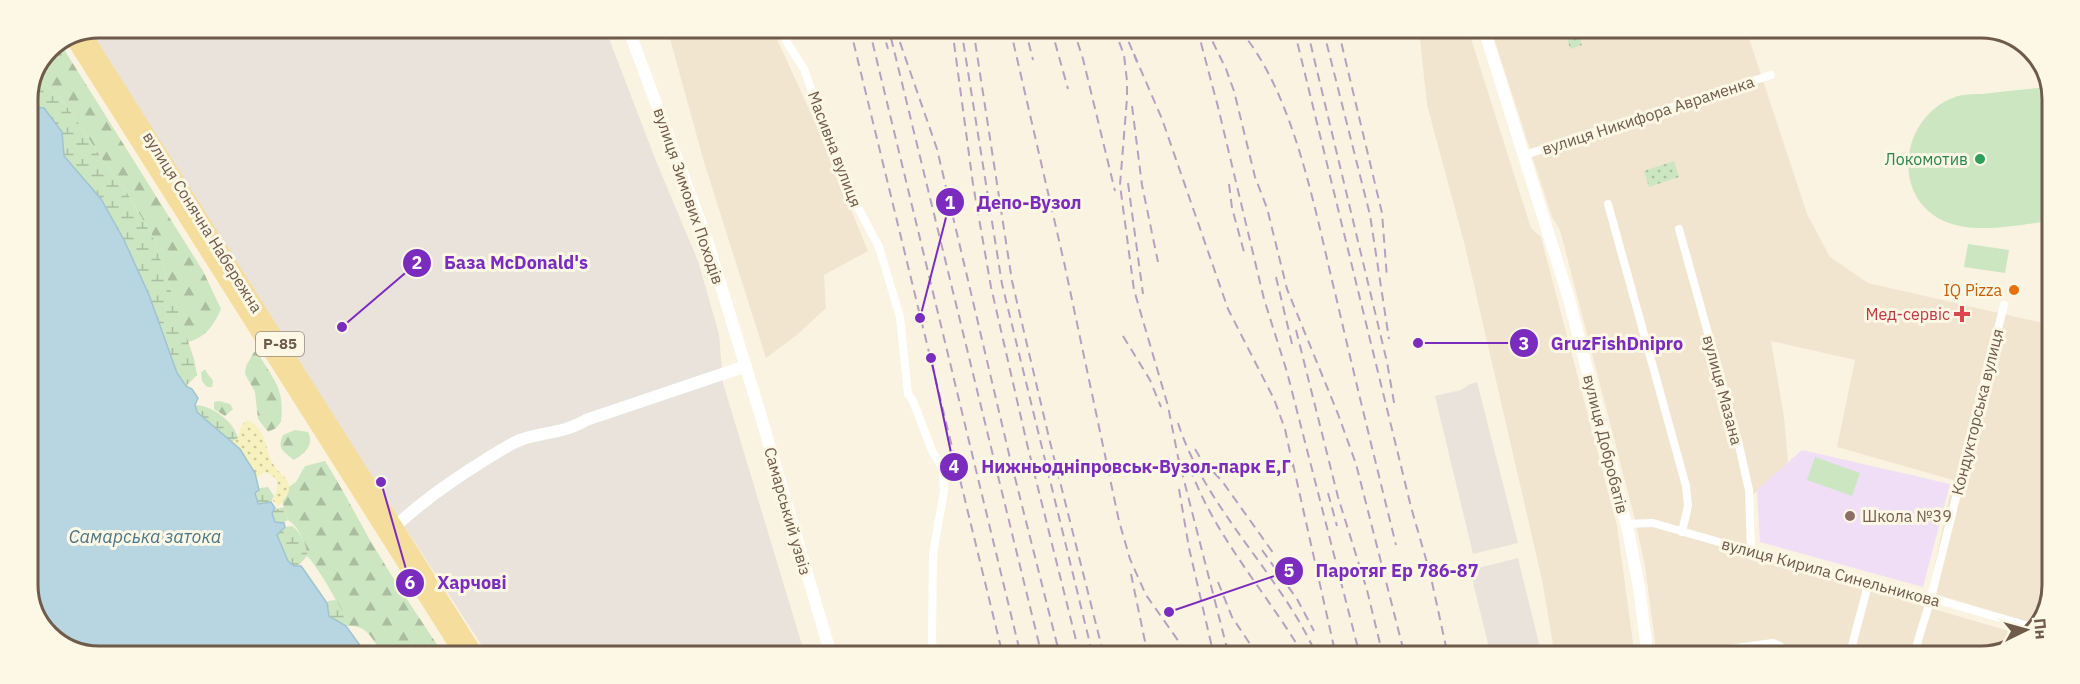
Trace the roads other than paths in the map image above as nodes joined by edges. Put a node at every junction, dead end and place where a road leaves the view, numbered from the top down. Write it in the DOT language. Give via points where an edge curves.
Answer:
graph roads {
  1 [pos="631,37"];
  2 [pos="785,37"];
  3 [pos="1487,37"];
  4 [pos="88,39"];
  5 [pos="75,42"];
  6 [pos="1771,75"];
  7 [pos="1525,156"];
  8 [pos="1608,204"];
  9 [pos="1679,229"];
  10 [pos="2004,305"];
  11 [pos="746,366"];
  12 [pos="1626,524"];
  13 [pos="396,526"];
  14 [pos="1682,532"];
  15 [pos="1751,553"];
  16 [pos="1868,585"];
  17 [pos="1931,598"];
  18 [pos="2015,622"];
  19 [pos="2028,625"];
  20 [pos="2010,640"];
  21 [pos="456,646"];
  22 [pos="471,646"];
  23 [pos="828,646"];
  24 [pos="933,646"];
  25 [pos="1647,646"];
  26 [pos="1750,646"];
  27 [pos="1780,646"];
  28 [pos="1852,646"];
  29 [pos="1916,646"];
  1 -- 11 [label="street, вулиця Зимових Походів" via="693,199"];
  2 -- 24 [label="street, Масивна вулиця" via="804,69 845,183 879,247 900,317 908,394 943,473 944,491 933,554"];
  3 -- 7 [label="street, вулиця Добробатів"];
  4 -- 13 [label="main road, вулиця Сонячна Набережна / Р-85"];
  5 -- 21 [label="main road, вулиця Сонячна Набережна / Р-85"];
  6 -- 7 [label="street, вулиця Никифора Авраменка"];
  7 -- 12 [label="street, вулиця Добробатів" via="1569,299"];
  8 -- 14 [label="street" via="1686,486 1688,506"];
  9 -- 15 [label="street, вулиця Мазана" via="1749,490"];
  10 -- 17 [label="street, Кондукторська вулиця"];
  11 -- 13 [label="street" via="568,429 511,444 442,487"];
  11 -- 23 [label="street, Самарський узвіз"];
  12 -- 14 [label="street, вулиця Кирила Синельникова" via="1653,523"];
  12 -- 25 [label="street, вулиця Добробатів"];
  13 -- 22 [label="main road, вулиця Сонячна Набережна / Р-85"];
  14 -- 15 [label="street, вулиця Кирила Синельникова"];
  15 -- 16 [label="street, вулиця Кирила Синельникова"];
  16 -- 17 [label="street, вулиця Кирила Синельникова"];
  16 -- 28 [label="street"];
  17 -- 18 [label="street, вулиця Кирила Синельникова"];
  17 -- 29 [label="street, Кондукторська вулиця"];
  18 -- 19 [label="street, вулиця Кирила Синельникова"];
  18 -- 20 [label="street"];
  26 -- 27 [label="street"];
}
